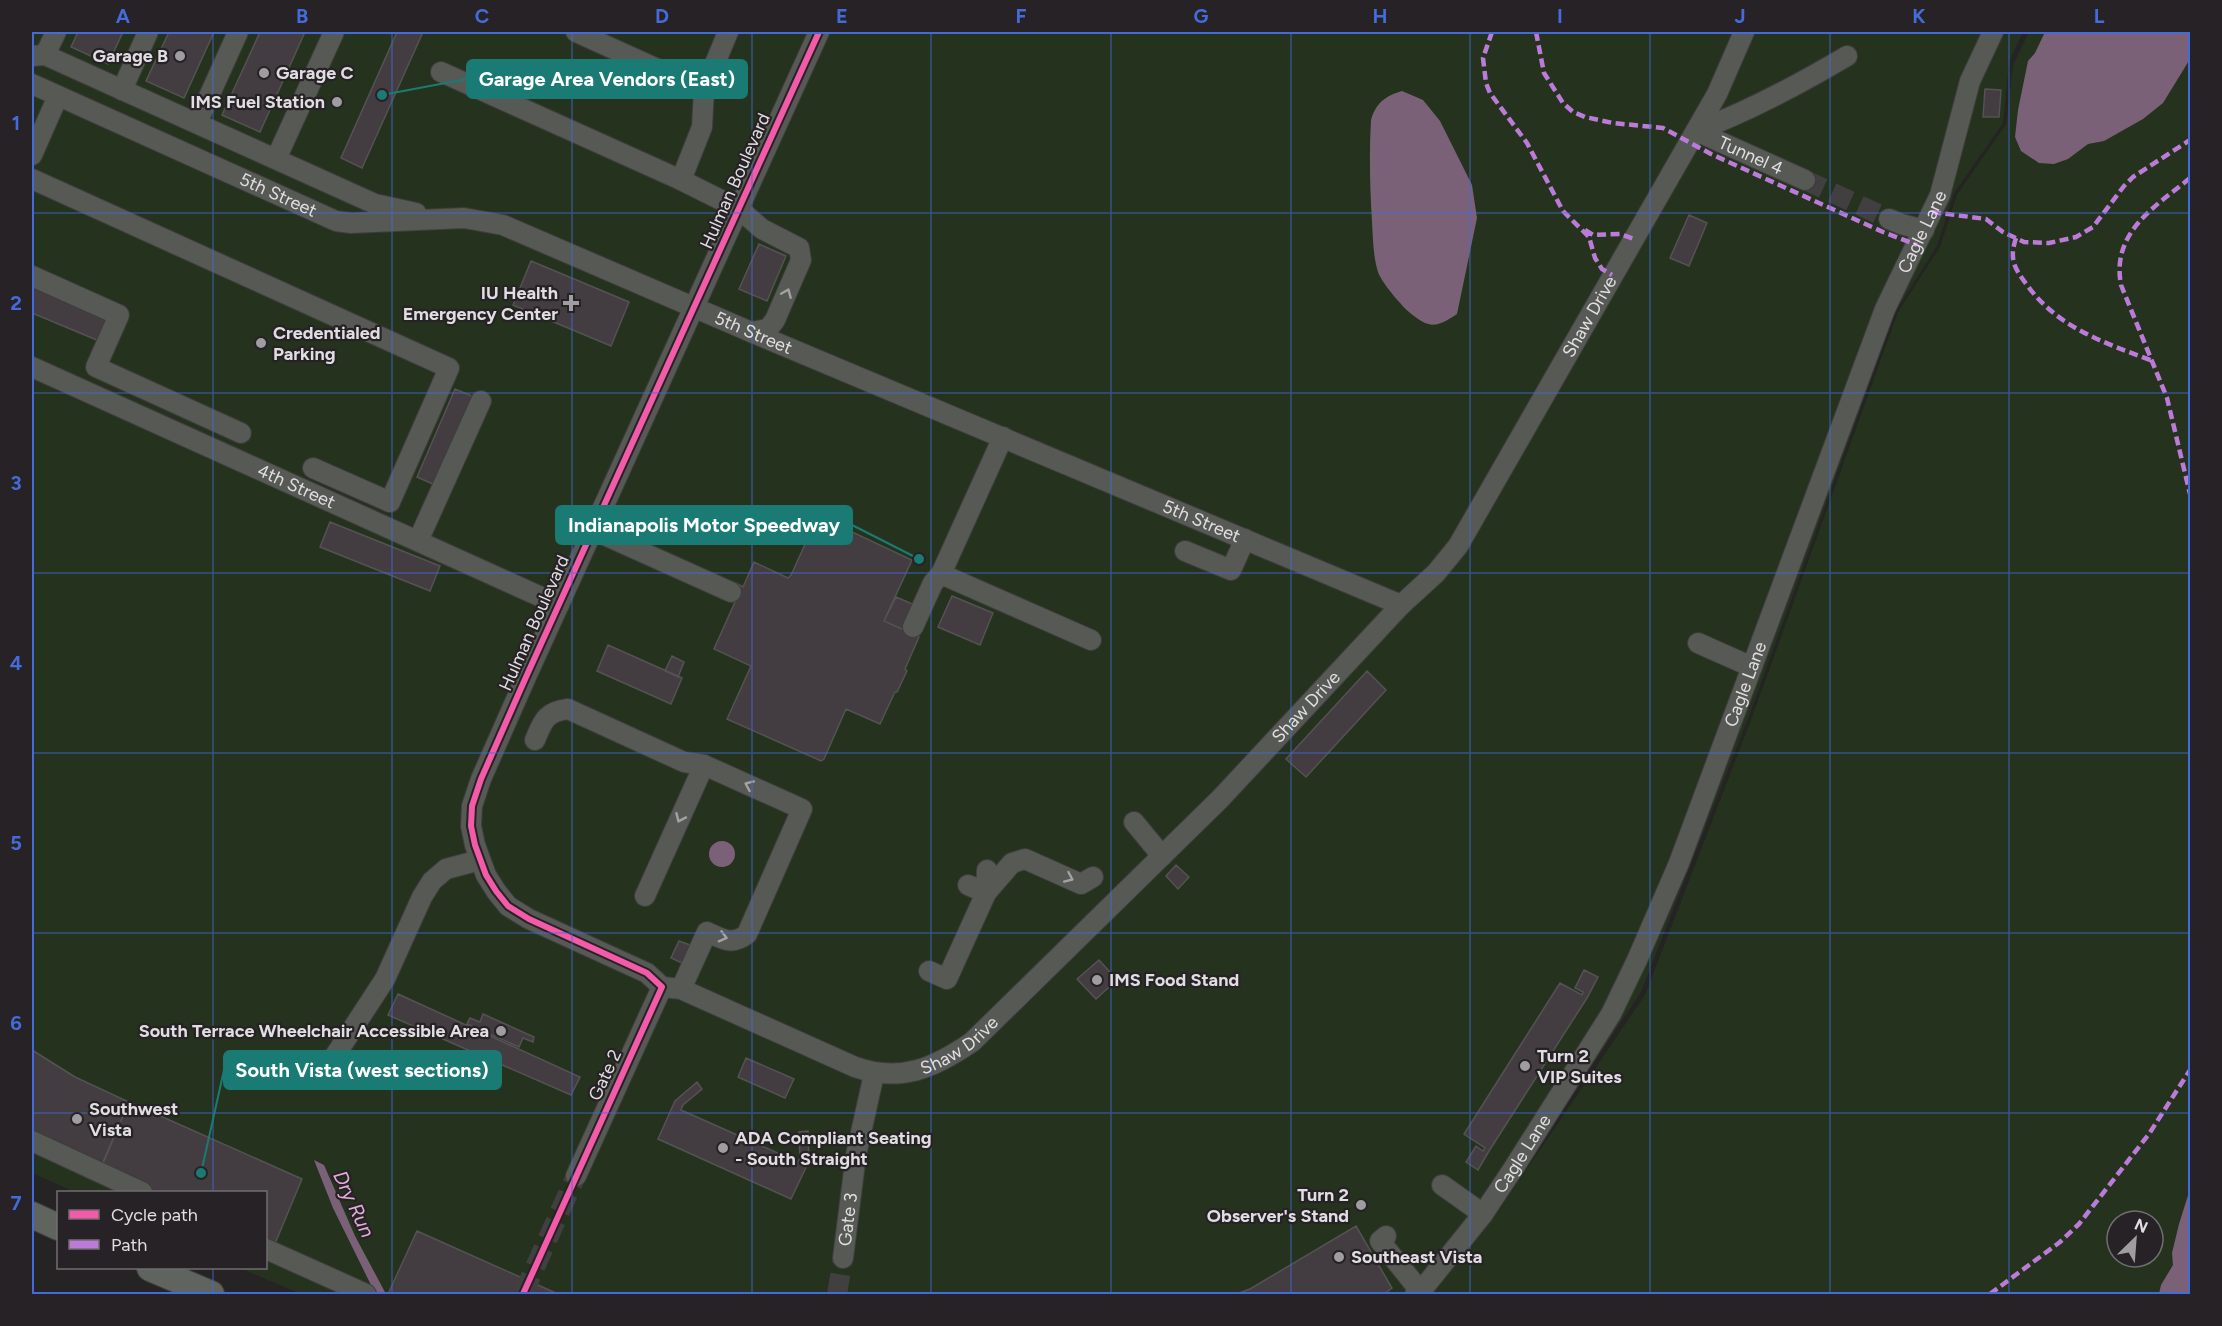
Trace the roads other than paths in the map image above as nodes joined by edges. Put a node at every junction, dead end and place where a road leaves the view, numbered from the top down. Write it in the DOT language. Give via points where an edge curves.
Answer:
graph roads {
  1 [pos="56,32"];
  2 [pos="148,32"];
  3 [pos="238,32"];
  4 [pos="334,32"];
  5 [pos="576,32"];
  6 [pos="728,32"];
  7 [pos="819,32"];
  8 [pos="1744,32"];
  9 [pos="1993,32"];
  10 [pos="38,56"];
  11 [pos="1847,56"];
  12 [pos="441,72"];
  13 [pos="32,84"];
  14 [pos="122,90"];
  15 [pos="704,90"];
  16 [pos="58,96"];
  17 [pos="197,123"];
  18 [pos="1696,131"];
  19 [pos="32,154"];
  20 [pos="276,159"];
  21 [pos="32,179"];
  22 [pos="681,180"];
  23 [pos="1805,180"];
  24 [pos="739,208"];
  25 [pos="464,218"];
  26 [pos="1889,219"];
  27 [pos="1924,230"];
  28 [pos="32,276"];
  29 [pos="694,308"];
  30 [pos="751,332"];
  31 [pos="32,367"];
  32 [pos="481,401"];
  33 [pos="241,433"];
  34 [pos="1003,437"];
  35 [pos="314,468"];
  36 [pos="593,530"];
  37 [pos="1245,539"];
  38 [pos="418,542"];
  39 [pos="1185,550"];
  40 [pos="941,574"];
  41 [pos="731,592"];
  42 [pos="1401,604"];
  43 [pos="559,606"];
  44 [pos="913,627"];
  45 [pos="1091,640"];
  46 [pos="1698,643"];
  47 [pos="1752,667"];
  48 [pos="535,740"];
  49 [pos="704,765"];
  50 [pos="1134,822"];
  51 [pos="1162,856"];
  52 [pos="480,860"];
  53 [pos="987,870"];
  54 [pos="1093,878"];
  55 [pos="977,889"];
  56 [pos="645,896"];
  57 [pos="938,975"];
  58 [pos="671,988"];
  59 [pos="327,1068"];
  60 [pos="874,1074"];
  61 [pos="32,1141"];
  62 [pos="576,1176"];
  63 [pos="1442,1185"];
  64 [pos="140,1191"];
  65 [pos="1483,1214"];
  66 [pos="32,1215"];
  67 [pos="57,1227"];
  68 [pos="1386,1236"];
  69 [pos="267,1249"];
  70 [pos="843,1258"];
  71 [pos="152,1269"];
  72 [pos="1417,1293"];
  73 [pos="211,1294"];
  74 [pos="366,1294"];
  1 -- 10 [label="street"];
  2 -- 14 [label="street"];
  3 -- 17 [label="street"];
  4 -- 20 [label="street"];
  5 -- 15 [label="street"];
  6 -- 15 [label="street"];
  7 -- 24 [label="street, Hulman Boulevard"];
  8 -- 18 [label="street, Shaw Drive"];
  9 -- 27 [label="street, Cagle Lane" via="1970,81 1940,195"];
  10 -- 14 [label="street"];
  11 -- 18 [label="street" via="1790,90"];
  12 -- 22 [label="street"];
  13 -- 16 [label="street, 5th Street"];
  14 -- 17 [label="street"];
  15 -- 22 [label="street" via="702,127"];
  16 -- 19 [label="street"];
  16 -- 25 [label="street, 5th Street" via="336,221"];
  17 -- 20 [label="street"];
  18 -- 23 [label="street, Tunnel 4"];
  18 -- 42 [label="street, Shaw Drive" via="1464,537 1436,573"];
  20 -- 25 [label="street" via="375,204"];
  21 -- 35 [label="street" via="449,368 390,502"];
  22 -- 24 [label="street"];
  24 -- 29 [label="street, Hulman Boulevard"];
  30 -- 24 [label="street, one-way" via="768,329 776,320 801,253 793,243 762,229"];
  25 -- 29 [label="street, 5th Street" via="511,228"];
  26 -- 27 [label="street"];
  27 -- 47 [label="street, Cagle Lane" via="1886,309"];
  28 -- 33 [label="street" via="119,315 96,367"];
  29 -- 30 [label="street, 5th Street"];
  29 -- 36 [label="street, Hulman Boulevard"];
  30 -- 34 [label="street, 5th Street"];
  31 -- 38 [label="street, 4th Street"];
  32 -- 38 [label="street"];
  34 -- 37 [label="street, 5th Street"];
  34 -- 40 [label="street"];
  36 -- 41 [label="street"];
  36 -- 43 [label="street, Hulman Boulevard"];
  37 -- 39 [label="street" via="1231,570"];
  37 -- 42 [label="street, 5th Street"];
  38 -- 43 [label="street, 4th Street"];
  40 -- 44 [label="street"];
  40 -- 45 [label="street"];
  42 -- 51 [label="street, Shaw Drive" via="1301,714"];
  43 -- 52 [label="street, Hulman Boulevard" via="472,806 471,826"];
  46 -- 47 [label="street"];
  47 -- 65 [label="street, Cagle Lane" via="1679,863 1620,996"];
  48 -- 49 [label="street" via="543,721 554,711 568,709 684,762"];
  49 -- 56 [label="street, one-way"];
  58 -- 49 [label="street, Gate 2, one-way" via="707,932 726,940 739,940 747,934 802,809"];
  50 -- 51 [label="street"];
  51 -- 60 [label="street, Shaw Drive" via="972,1042 922,1068"];
  52 -- 58 [label="street, Hulman Boulevard" via="508,906"];
  52 -- 59 [label="street" via="446,869 432,881 385,979"];
  53 -- 55 [label="street"];
  55 -- 54 [label="street, one-way" via="1012,863 1025,859 1047,863 1081,884"];
  55 -- 57 [label="street"];
  58 -- 60 [label="street, Shaw Drive"];
  58 -- 62 [label="street, Gate 2"];
  60 -- 70 [label="street, Gate 3" via="856,1155"];
  61 -- 64 [label="street"];
  63 -- 65 [label="street"];
  65 -- 72 [label="street, Cagle Lane"];
  66 -- 67 [label="main road"];
  68 -- 72 [label="street" via="1380,1242"];
  69 -- 74 [label="street"];
  71 -- 73 [label="main road"];
}
